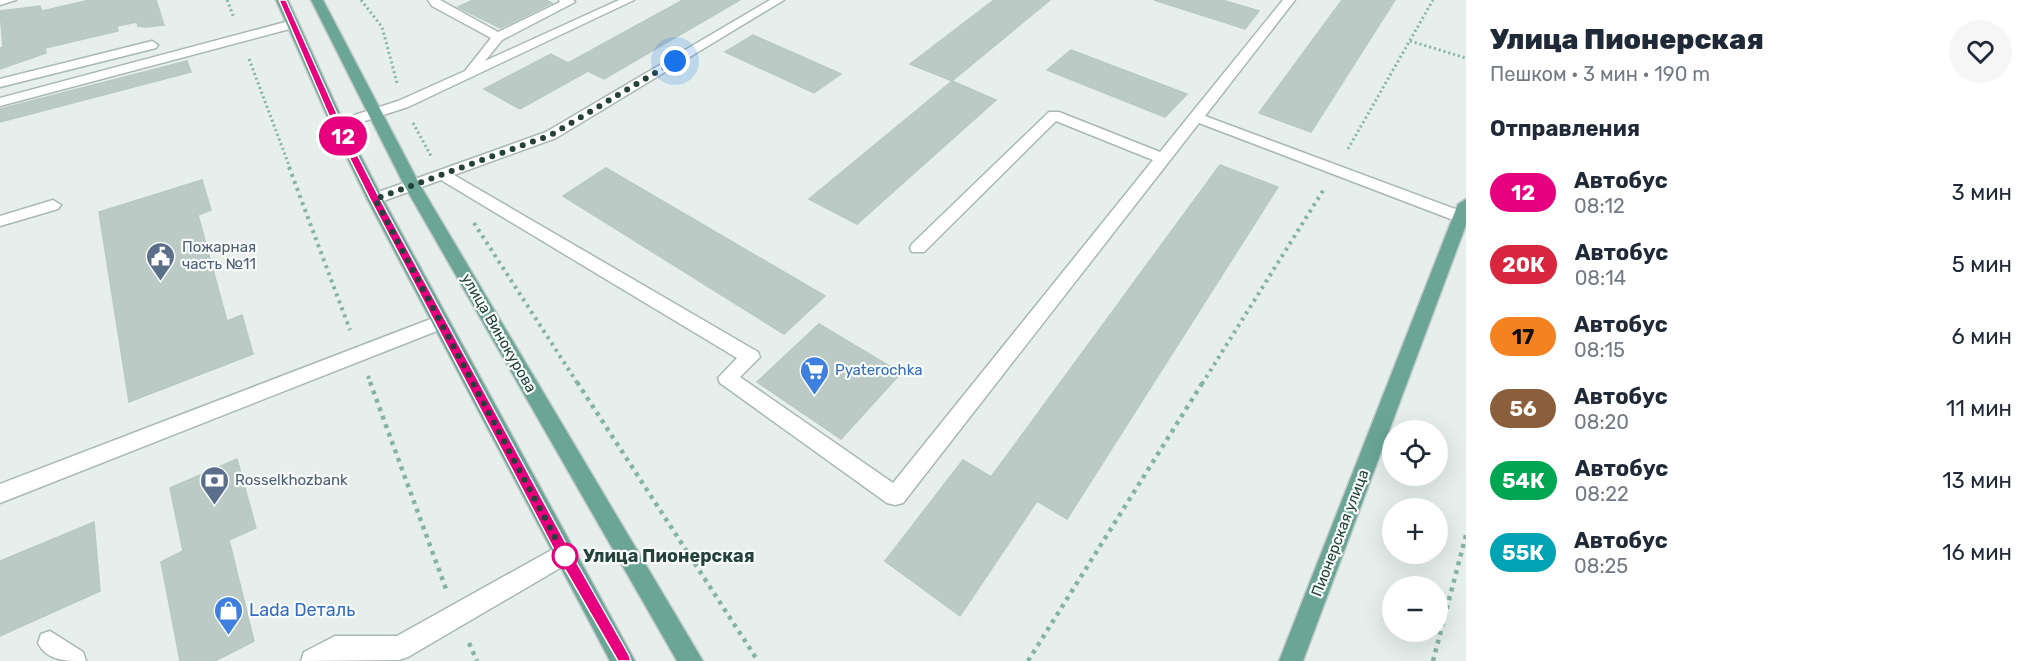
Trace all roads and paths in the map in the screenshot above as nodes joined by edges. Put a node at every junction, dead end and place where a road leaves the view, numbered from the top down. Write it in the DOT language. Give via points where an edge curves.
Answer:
graph roads {
  1 [pos="10,0"];
  2 [pos="282,0"];
  3 [pos="317,0"];
  4 [pos="361,0"];
  5 [pos="435,0"];
  6 [pos="565,0"];
  7 [pos="628,0"];
  8 [pos="778,0"];
  9 [pos="1289,0"];
  10 [pos="1433,0"];
  11 [pos="0,2"];
  12 [pos="293,24"];
  13 [pos="498,38"];
  14 [pos="1410,41"];
  15 [pos="152,45"];
  16 [pos="1466,58"];
  17 [pos="468,74"];
  18 [pos="0,83"];
  19 [pos="0,102"];
  20 [pos="403,104"];
  21 [pos="374,113"];
  22 [pos="1196,117"];
  23 [pos="338,125"];
  24 [pos="1163,159"];
  25 [pos="1336,170"];
  26 [pos="441,174"];
  27 [pos="412,185"];
  28 [pos="375,199"];
  29 [pos="52,205"];
  30 [pos="1464,210"];
  31 [pos="467,213"];
  32 [pos="0,221"];
  33 [pos="918,248"];
  34 [pos="441,322"];
  35 [pos="0,494"];
  36 [pos="1466,535"];
  37 [pos="564,554"];
  38 [pos="50,643"];
  39 [pos="402,654"];
  40 [pos="74,661"];
  41 [pos="313,661"];
  42 [pos="623,661"];
  43 [pos="691,661"];
  44 [pos="758,661"];
  45 [pos="1028,661"];
  46 [pos="1291,661"];
  47 [pos="1433,661"];
  1 -- 11 [label="lane"];
  2 -- 12 [label="main road"];
  3 -- 21 [label="main road, улица Винокурова"];
  4 -- 20 [label="path" via="382,27"];
  5 -- 13 [label="lane"];
  6 -- 13 [label="lane" via="569,2"];
  7 -- 17 [label="lane"];
  8 -- 26 [label="lane" via="551,135"];
  9 -- 22 [label="lane"];
  10 -- 14 [label="path"];
  12 -- 19 [label="lane"];
  12 -- 23 [label="main road"];
  13 -- 17 [label="lane"];
  14 -- 16 [label="path"];
  14 -- 25 [label="path"];
  15 -- 18 [label="lane"];
  17 -- 20 [label="lane"];
  20 -- 21 [label="lane"];
  20 -- 26 [label="path"];
  21 -- 23 [label="lane"];
  21 -- 27 [label="main road, улица Винокурова"];
  22 -- 24 [label="lane"];
  22 -- 25 [label="lane"];
  23 -- 28 [label="main road"];
  24 -- 26 [label="lane" via="895,496 727,378 750,357"];
  24 -- 33 [label="lane" via="1054,115"];
  25 -- 30 [label="lane"];
  25 -- 45 [label="path"];
  26 -- 27 [label="lane"];
  27 -- 28 [label="lane"];
  27 -- 43 [label="main road, улица Винокурова"];
  28 -- 34 [label="main road"];
  29 -- 32 [label="lane"];
  30 -- 46 [label="main road, Пионерская улица"];
  31 -- 44 [label="path"];
  34 -- 35 [label="lane"];
  34 -- 37 [label="main road"];
  36 -- 47 [label="path"];
  37 -- 39 [label="lane"];
  37 -- 42 [label="main road"];
  38 -- 40 [label="lane"];
  39 -- 41 [label="lane" via="334,648"];
}
